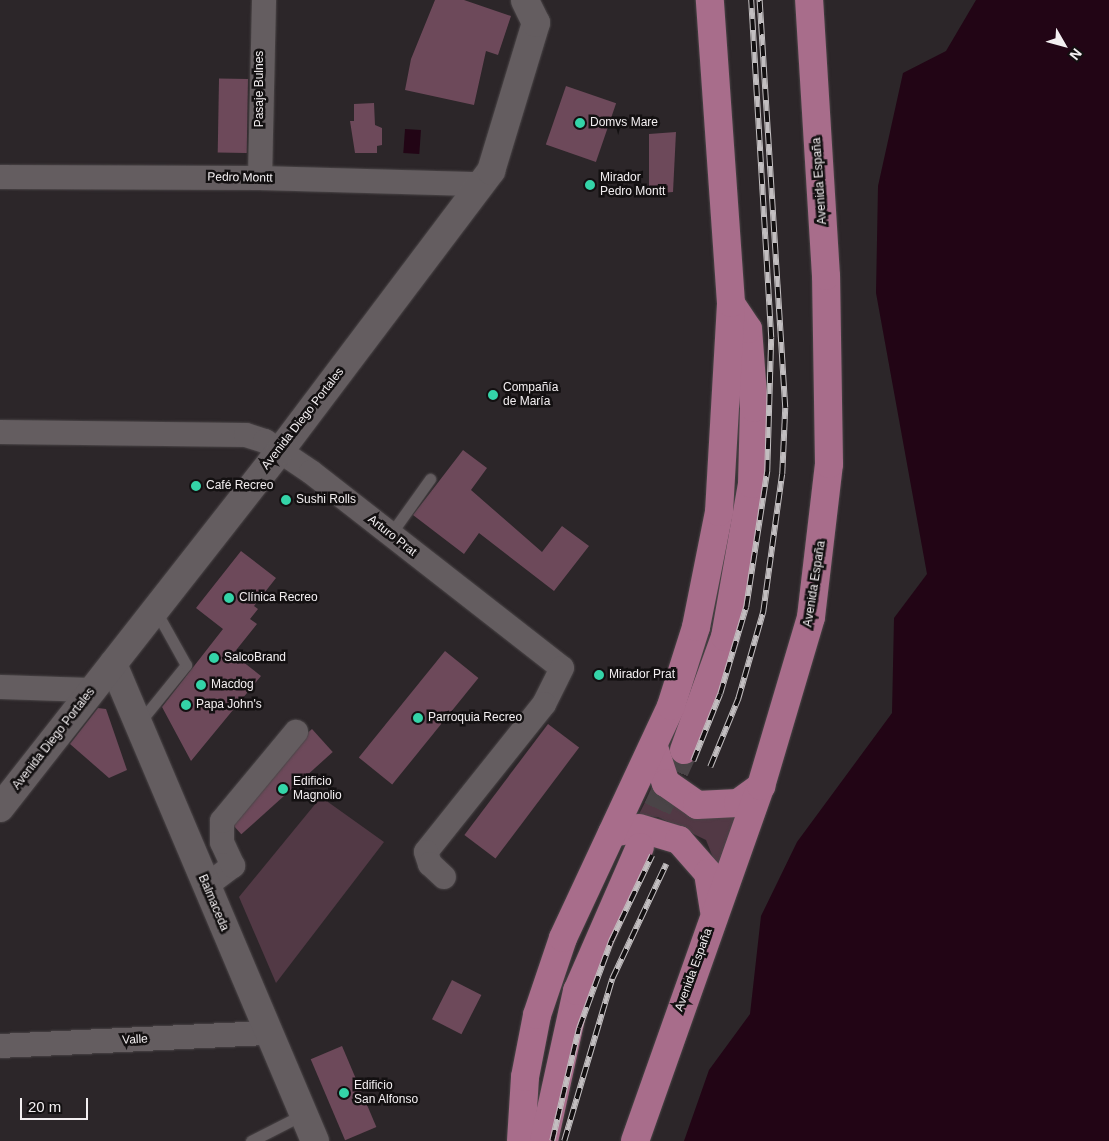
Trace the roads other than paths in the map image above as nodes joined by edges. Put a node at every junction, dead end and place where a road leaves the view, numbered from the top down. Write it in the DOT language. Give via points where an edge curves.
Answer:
graph roads {
  1 [pos="264,0"];
  2 [pos="525,0"];
  3 [pos="710,0"];
  4 [pos="809,0"];
  5 [pos="0,177"];
  6 [pos="260,178"];
  7 [pos="481,184"];
  8 [pos="731,303"];
  9 [pos="0,432"];
  10 [pos="280,450"];
  11 [pos="430,479"];
  12 [pos="390,536"];
  13 [pos="156,610"];
  14 [pos="113,664"];
  15 [pos="0,687"];
  16 [pos="92,690"];
  17 [pos="137,726"];
  18 [pos="296,732"];
  19 [pos="654,747"];
  20 [pos="684,750"];
  21 [pos="761,786"];
  22 [pos="0,808"];
  23 [pos="612,833"];
  24 [pos="640,847"];
  25 [pos="444,877"];
  26 [pos="206,886"];
  27 [pos="713,916"];
  28 [pos="269,1033"];
  29 [pos="0,1046"];
  30 [pos="304,1114"];
  31 [pos="250,1141"];
  32 [pos="316,1141"];
  33 [pos="522,1141"];
  34 [pos="544,1141"];
  35 [pos="635,1141"];
  1 -- 6 [label="street, Pasaje Bulnes"];
  2 -- 7 [label="street, Avenida Diego Portales" via="536,23 531,46 501,147"];
  3 -- 8 [label="main road"];
  4 -- 21 [label="main road, Avenida España" via="826,276 829,464 812,617"];
  5 -- 6 [label="street, Pedro Montt"];
  6 -- 7 [label="street, Pedro Montt"];
  7 -- 10 [label="street, Avenida Diego Portales"];
  8 -- 19 [label="main road" via="719,512 688,655"];
  8 -- 20 [label="main road" via="748,329 754,408 752,484 725,637"];
  9 -- 10 [label="street, Arturo Prat" via="246,435"];
  10 -- 12 [label="street, Arturo Prat"];
  10 -- 13 [label="street, Avenida Diego Portales"];
  11 -- 12 [label="lane"];
  12 -- 25 [label="street, Arturo Prat" via="562,668 544,704 426,852 430,864"];
  13 -- 14 [label="street, Avenida Diego Portales"];
  13 -- 17 [label="lane" via="186,665"];
  14 -- 16 [label="street, Avenida Diego Portales"];
  14 -- 17 [label="street, Balmaceda"];
  15 -- 16 [label="street"];
  16 -- 22 [label="street, Avenida Diego Portales"];
  17 -- 26 [label="street, Balmaceda"];
  18 -- 26 [label="street" via="222,821 222,842 232,866"];
  19 -- 21 [label="main road" via="666,783 697,805 732,805"];
  19 -- 23 [label="main road"];
  21 -- 27 [label="main road, Avenida España"];
  23 -- 27 [label="main road" via="653,830 690,849 708,873"];
  23 -- 33 [label="main road" via="563,938 537,1015 526,1077"];
  24 -- 34 [label="main road" via="577,991"];
  26 -- 28 [label="street, Balmaceda"];
  27 -- 35 [label="main road, Avenida España"];
  28 -- 29 [label="street, Valle"];
  28 -- 30 [label="street, Balmaceda"];
  30 -- 31 [label="lane"];
  30 -- 32 [label="street, Balmaceda"];
}
